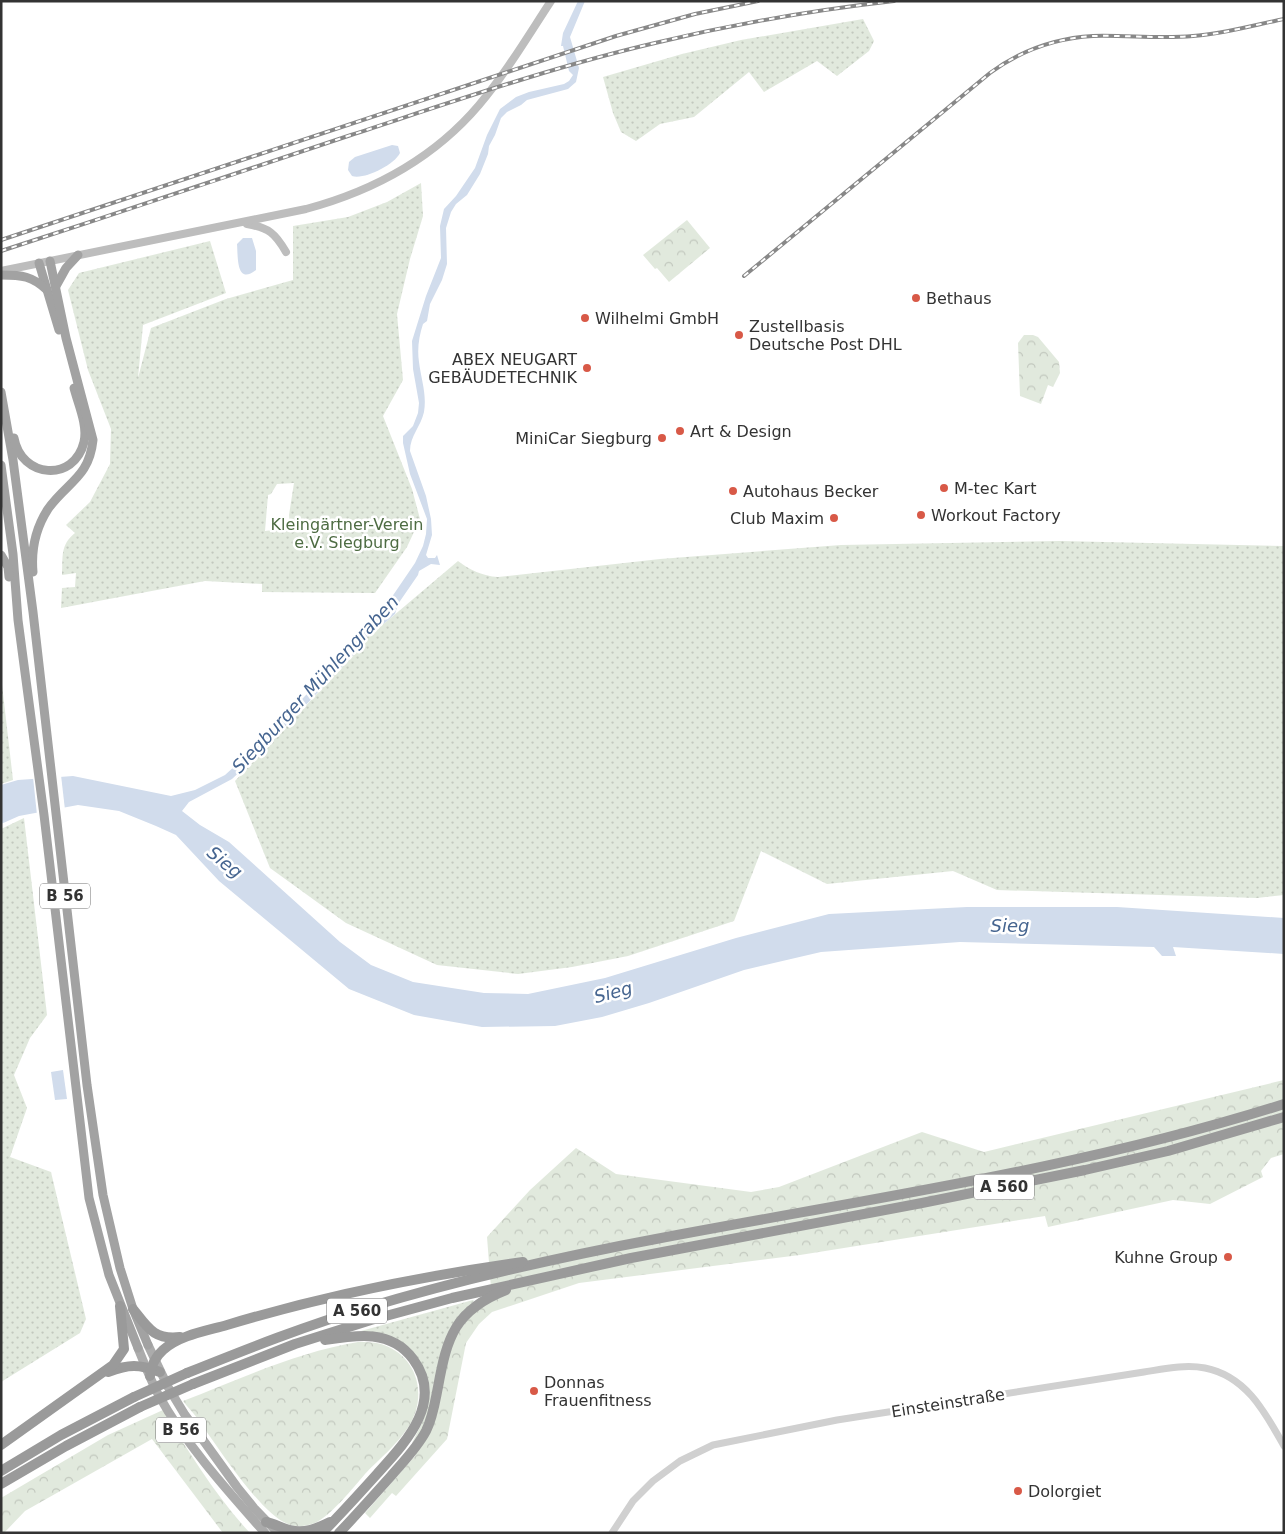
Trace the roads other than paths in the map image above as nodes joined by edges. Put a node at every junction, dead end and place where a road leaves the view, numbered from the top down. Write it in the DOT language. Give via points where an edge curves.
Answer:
graph roads {
  1 [pos="551,1"];
  2 [pos="243,223"];
  3 [pos="286,252"];
  4 [pos="78,255"];
  5 [pos="50,260"];
  6 [pos="39,263"];
  7 [pos="1,273"];
  8 [pos="52,289"];
  9 [pos="1,392"];
  10 [pos="3,404"];
  11 [pos="1,465"];
  12 [pos="1,554"];
  13 [pos="33,612"];
  14 [pos="18,620"];
  15 [pos="1284,1104"];
  16 [pos="1284,1117"];
  17 [pos="591,1252"];
  18 [pos="547,1275"];
  19 [pos="120,1306"];
  20 [pos="133,1309"];
  21 [pos="191,1336"];
  22 [pos="295,1344"];
  23 [pos="148,1345"];
  24 [pos="138,1348"];
  25 [pos="152,1368"];
  26 [pos="105,1373"];
  27 [pos="1,1445"];
  28 [pos="1284,1446"];
  29 [pos="1,1471"];
  30 [pos="1,1484"];
  31 [pos="361,1510"];
  32 [pos="335,1520"];
  33 [pos="266,1522"];
  34 [pos="265,1533"];
  35 [pos="278,1533"];
  36 [pos="322,1533"];
  37 [pos="339,1533"];
  38 [pos="344,1533"];
  39 [pos="612,1533"];
  1 -- 2 [label="main road" via="480,104 436,146 396,174 366,189 332,202"];
  2 -- 3 [label="main road" via="267,229"];
  2 -- 4 [label="main road"];
  4 -- 5 [label="main road"];
  4 -- 8 [label="highway"];
  5 -- 6 [label="main road"];
  5 -- 8 [label="highway"];
  6 -- 7 [label="main road"];
  6 -- 8 [label="highway"];
  7 -- 8 [label="highway" via="31,278"];
  8 -- 10 [label="highway" via="85,430 81,451 66,467 56,471 40,469 26,462 19,454 11,420"];
  8 -- 13 [label="highway" via="93,440 87,467 49,508 35,537"];
  9 -- 10 [label="highway, B 56"];
  10 -- 13 [label="highway, B 56"];
  11 -- 14 [label="highway, B 56"];
  12 -- 14 [label="highway" via="8,567"];
  13 -- 20 [label="highway, B 56" via="103,1195"];
  14 -- 19 [label="highway, B 56" via="91,1206"];
  15 -- 17 [label="highway, A 560" via="1103,1153"];
  16 -- 18 [label="highway, A 560" via="1168,1151 1002,1188"];
  17 -- 21 [label="highway" via="386,1284"];
  17 -- 29 [label="highway, A 560, bridge" via="369,1307 273,1339 134,1396"];
  18 -- 22 [label="highway, A 560" via="380,1317"];
  18 -- 31 [label="highway" via="486,1299 459,1322 448,1342 433,1414 426,1432"];
  19 -- 24 [label="highway, B 56"];
  19 -- 26 [label="highway" via="124,1349"];
  20 -- 21 [label="highway" via="153,1333 170,1338"];
  20 -- 23 [label="highway, B 56"];
  21 -- 25 [label="highway" via="164,1350"];
  22 -- 30 [label="highway, A 560, bridge" via="140,1407"];
  22 -- 32 [label="highway" via="355,1335 376,1336 402,1348 418,1366 422,1377 424,1402 412,1431"];
  23 -- 25 [label="main road, B 56"];
  24 -- 25 [label="main road, B 56"];
  25 -- 26 [label="highway" via="127,1365"];
  25 -- 33 [label="main road, B 56" via="221,1466"];
  25 -- 34 [label="main road, B 56" via="167,1409 195,1450"];
  26 -- 27 [label="highway"];
  28 -- 39 [label="street, Einsteinstraße" via="1253,1396 1227,1374 1204,1368 1163,1369 837,1420 713,1445 680,1461 653,1481 633,1501"];
  31 -- 37 [label="highway"];
  31 -- 38 [label="highway"];
  32 -- 33 [label="highway" via="300,1532"];
  32 -- 36 [label="highway"];
  33 -- 35 [label="main road, B 56"];
}
